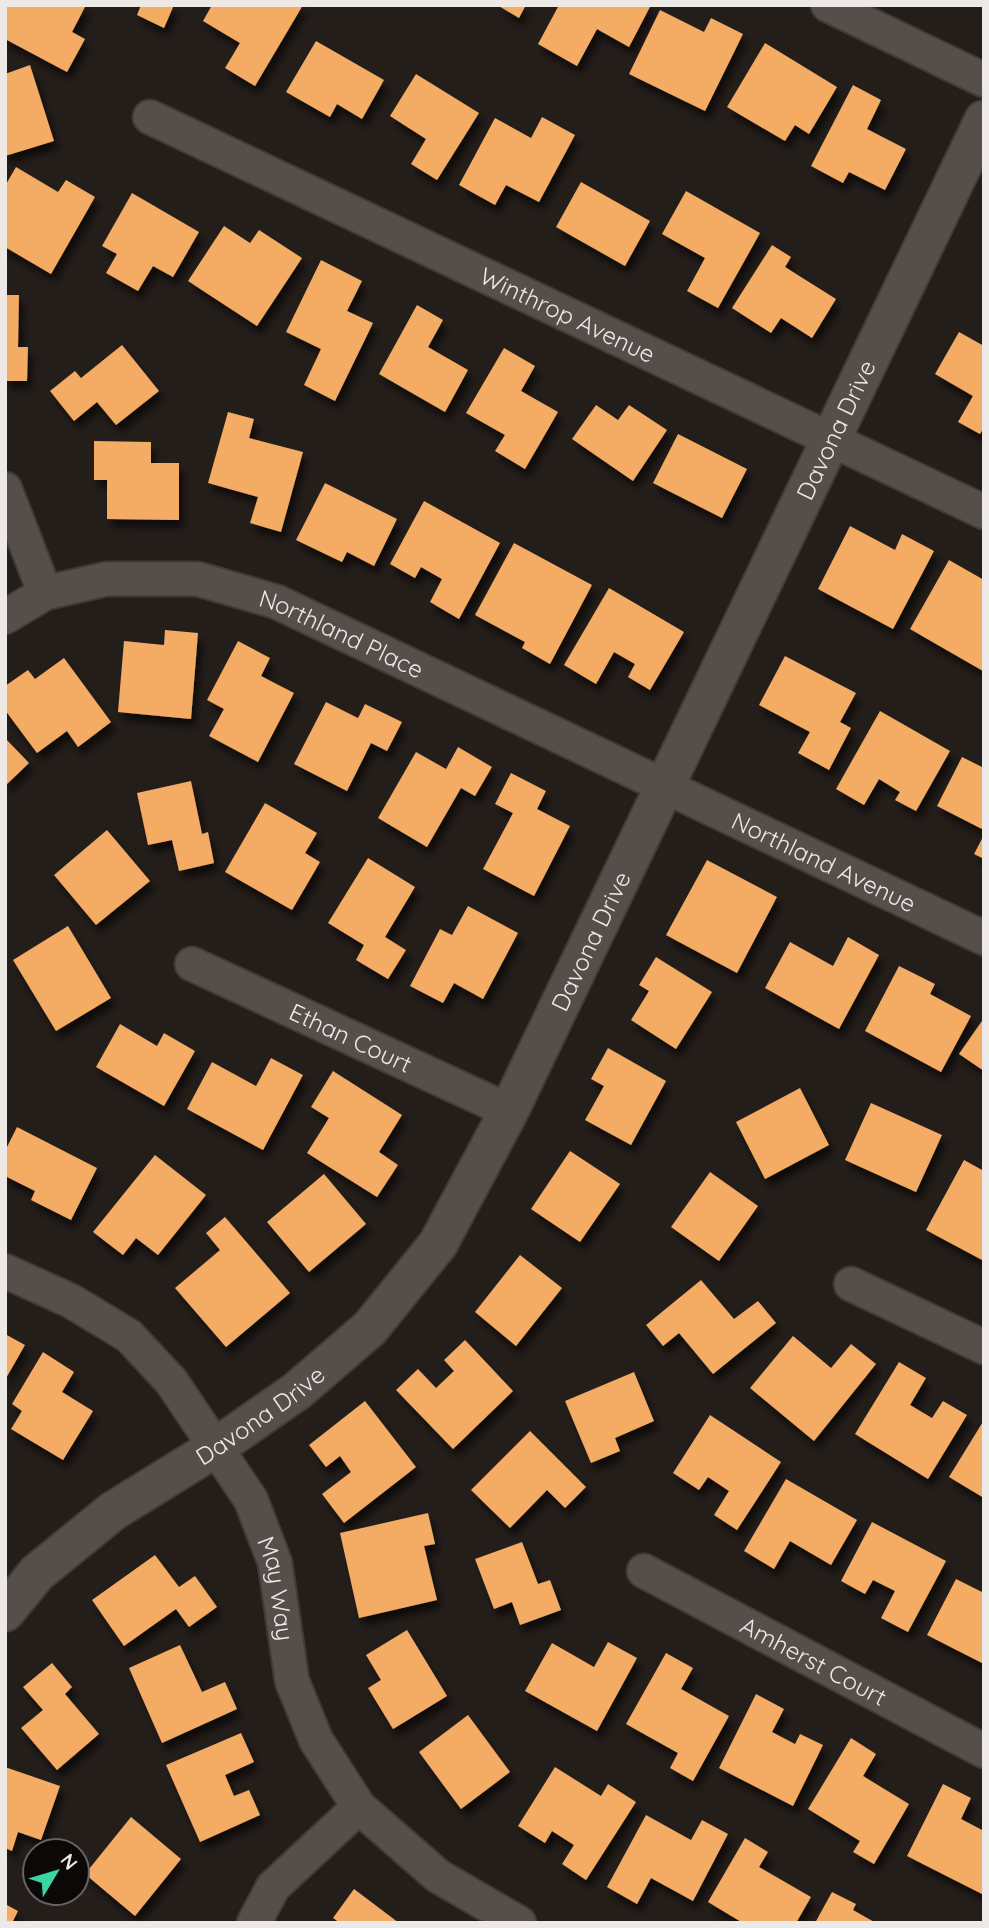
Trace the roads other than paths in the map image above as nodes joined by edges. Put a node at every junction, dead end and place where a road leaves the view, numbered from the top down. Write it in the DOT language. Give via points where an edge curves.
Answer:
graph roads {
  1 [pos="828,5"];
  2 [pos="984,80"];
  3 [pos="150,117"];
  4 [pos="984,120"];
  5 [pos="829,439"];
  6 [pos="5,489"];
  7 [pos="984,512"];
  8 [pos="45,593"];
  9 [pos="5,617"];
  10 [pos="664,784"];
  11 [pos="984,938"];
  12 [pos="192,964"];
  13 [pos="509,1111"];
  14 [pos="5,1271"];
  15 [pos="851,1284"];
  16 [pos="984,1347"];
  17 [pos="215,1448"];
  18 [pos="644,1572"];
  19 [pos="5,1612"];
  20 [pos="984,1751"];
  21 [pos="359,1807"];
  22 [pos="254,1923"];
  23 [pos="519,1923"];
  1 -- 2 [label="street"];
  3 -- 5 [label="street, Winthrop Avenue"];
  4 -- 5 [label="street, Davona Drive"];
  5 -- 7 [label="street, Winthrop Avenue"];
  5 -- 10 [label="street, Davona Drive"];
  6 -- 8 [label="street"];
  8 -- 9 [label="street, Northland Place"];
  8 -- 10 [label="street, Northland Place" via="106,579 198,579 277,602"];
  10 -- 11 [label="street, Northland Avenue"];
  10 -- 13 [label="street, Davona Drive"];
  12 -- 13 [label="street, Ethan Court"];
  13 -- 17 [label="street, Davona Drive" via="438,1244 370,1328 297,1391"];
  14 -- 17 [label="street, May Way" via="71,1301 129,1336 171,1381"];
  15 -- 16 [label="street"];
  17 -- 19 [label="street, Davona Drive" via="113,1511 37,1573"];
  17 -- 21 [label="street, May Way" via="251,1500 275,1563 292,1681 316,1740"];
  18 -- 20 [label="street, Amherst Court"];
  21 -- 22 [label="street" via="273,1887"];
  21 -- 23 [label="street, May Way" via="438,1876"];
}
